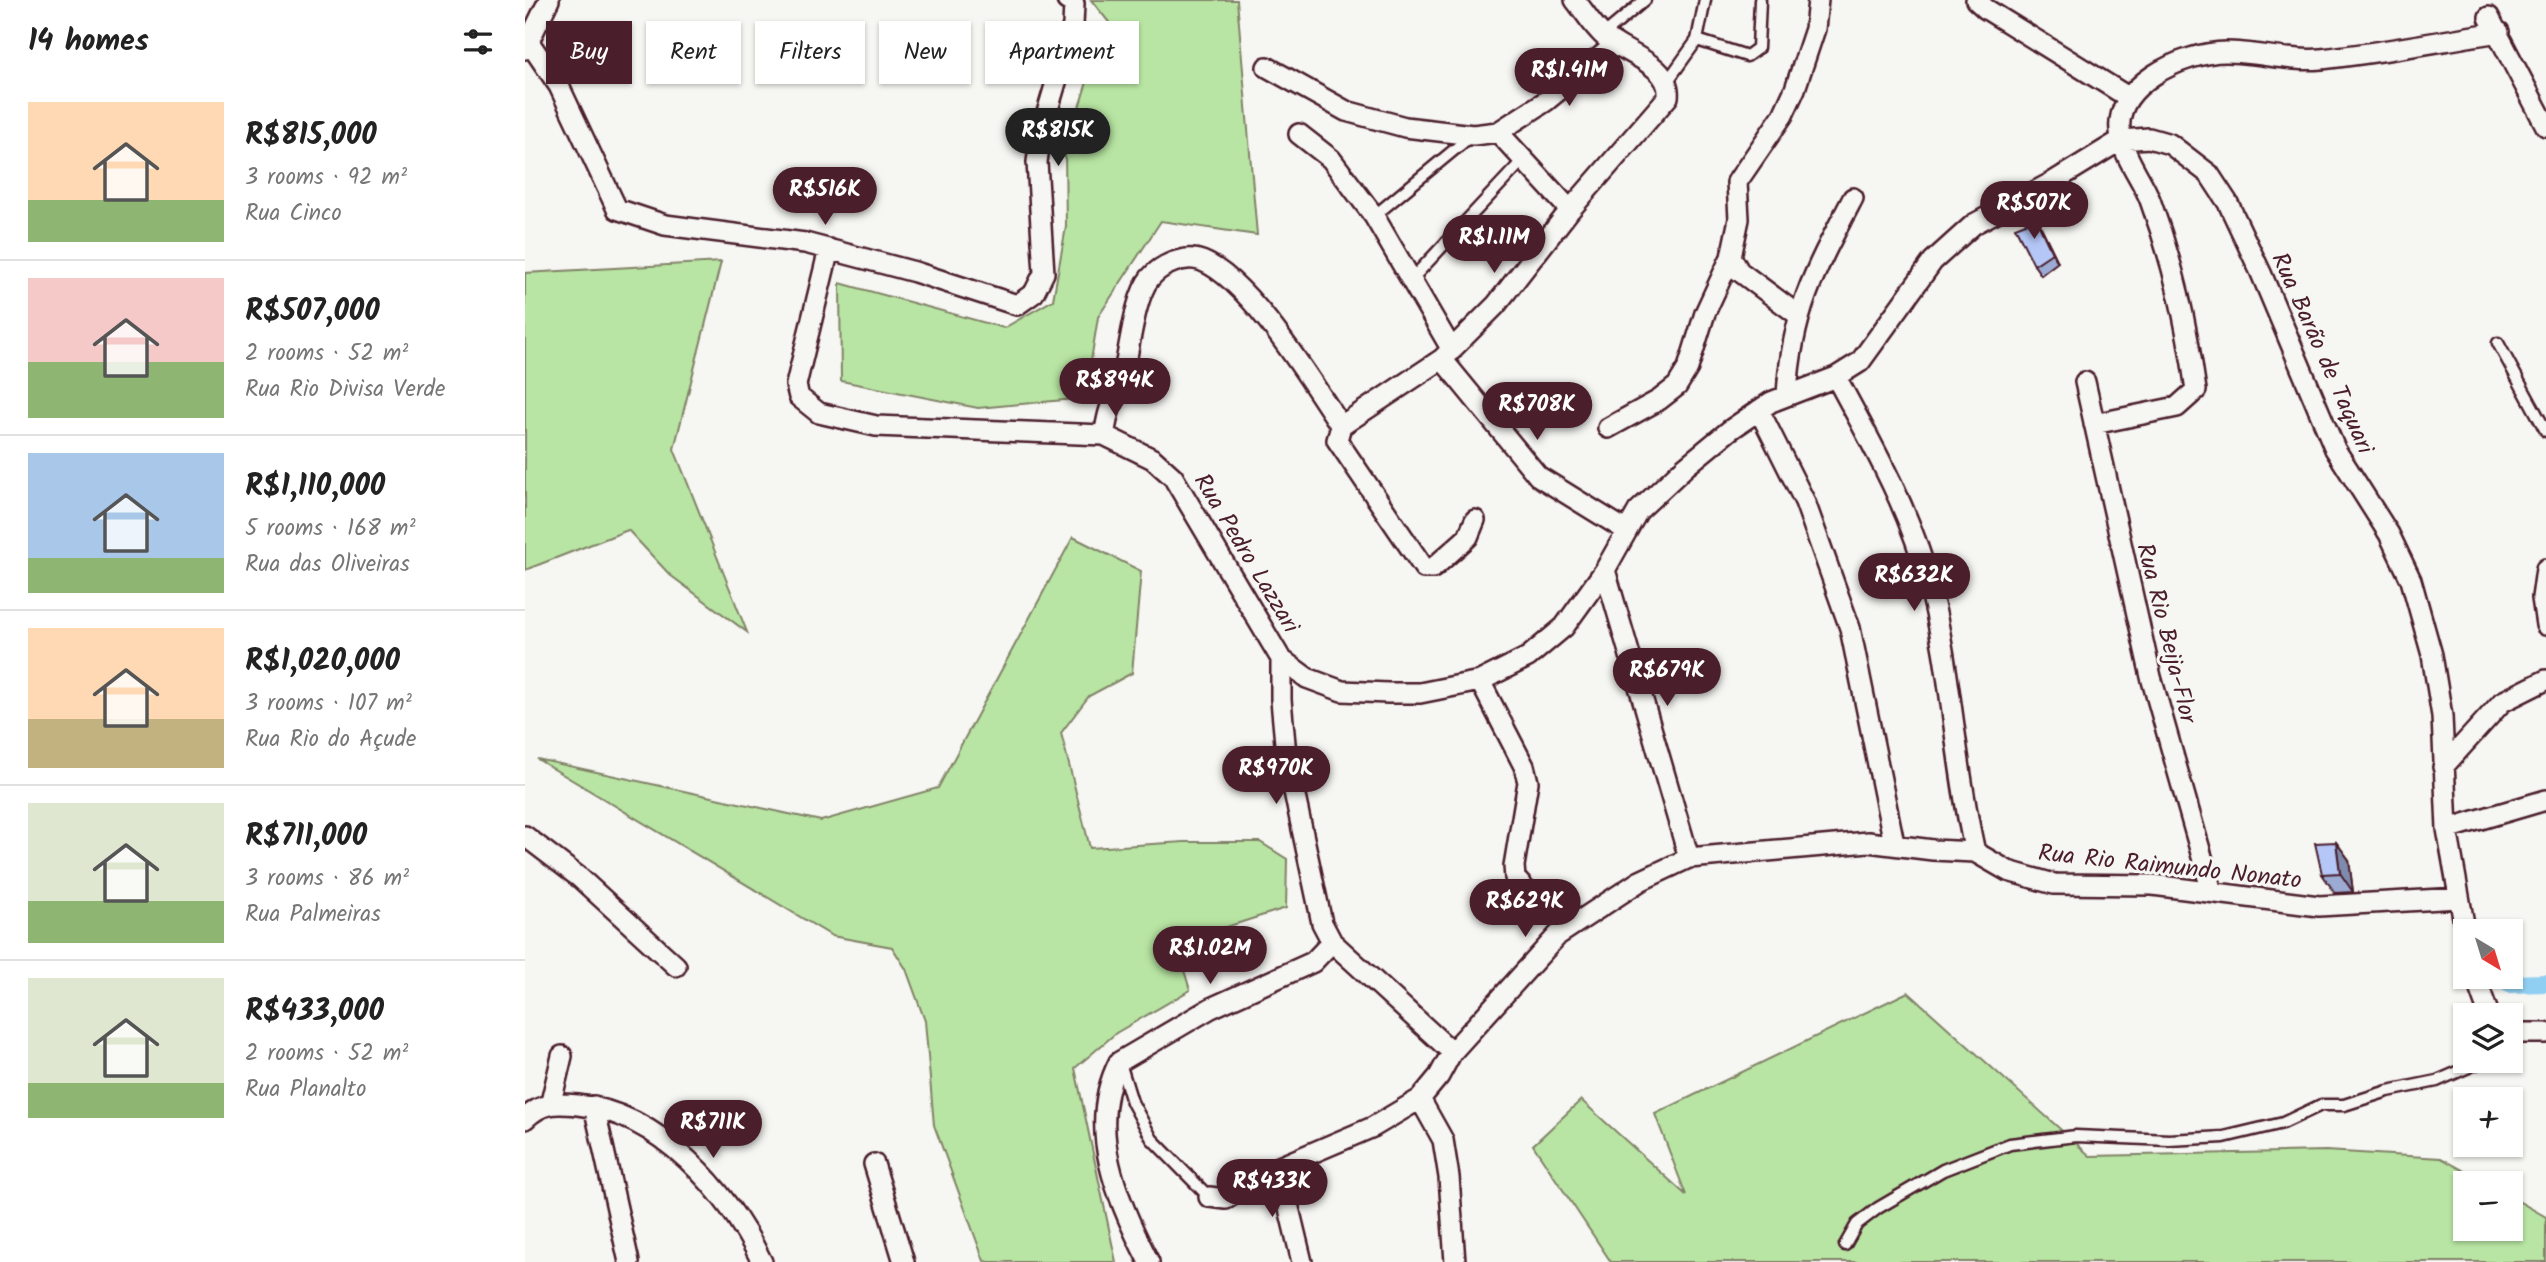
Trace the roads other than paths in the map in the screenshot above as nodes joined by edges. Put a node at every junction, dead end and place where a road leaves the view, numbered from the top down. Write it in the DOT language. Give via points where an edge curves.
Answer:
graph roads {
  1 [pos="548,0"];
  2 [pos="1574,0"];
  3 [pos="1645,0"];
  4 [pos="1705,0"];
  5 [pos="1760,0"];
  6 [pos="1818,0"];
  7 [pos="1976,0"];
  8 [pos="1070,2"];
  9 [pos="1609,39"];
  10 [pos="1697,40"];
  11 [pos="527,46"];
  12 [pos="1267,68"];
  13 [pos="1667,82"];
  14 [pos="2128,97"];
  15 [pos="2546,126"];
  16 [pos="1498,132"];
  17 [pos="1299,134"];
  18 [pos="1473,135"];
  19 [pos="2121,139"];
  20 [pos="1524,159"];
  21 [pos="1853,198"];
  22 [pos="1570,210"];
  23 [pos="1374,216"];
  24 [pos="829,249"];
  25 [pos="1731,257"];
  26 [pos="1410,281"];
  27 [pos="1798,315"];
  28 [pos="2498,343"];
  29 [pos="1447,354"];
  30 [pos="1836,377"];
  31 [pos="2085,382"];
  32 [pos="1787,394"];
  33 [pos="1759,410"];
  34 [pos="2094,424"];
  35 [pos="1341,426"];
  36 [pos="1608,428"];
  37 [pos="2546,431"];
  38 [pos="1104,435"];
  39 [pos="1475,520"];
  40 [pos="1627,531"];
  41 [pos="2546,569"];
  42 [pos="1605,570"];
  43 [pos="2546,625"];
  44 [pos="1282,659"];
  45 [pos="2546,680"];
  46 [pos="1480,681"];
  47 [pos="2443,767"];
  48 [pos="2546,800"];
  49 [pos="2447,828"];
  50 [pos="525,836"];
  51 [pos="1894,843"];
  52 [pos="1975,852"];
  53 [pos="1689,858"];
  54 [pos="2213,892"];
  55 [pos="2459,898"];
  56 [pos="1537,902"];
  57 [pos="2463,919"];
  58 [pos="1332,942"];
  59 [pos="676,966"];
  60 [pos="2546,1033"];
  61 [pos="2523,1035"];
  62 [pos="1452,1052"];
  63 [pos="562,1056"];
  64 [pos="1119,1062"];
  65 [pos="2460,1073"];
  66 [pos="1420,1099"];
  67 [pos="551,1102"];
  68 [pos="603,1108"];
  69 [pos="525,1119"];
  70 [pos="874,1164"];
  71 [pos="1279,1167"];
  72 [pos="1209,1197"];
  73 [pos="1845,1245"];
  74 [pos="629,1262"];
  75 [pos="762,1262"];
  76 [pos="904,1262"];
  77 [pos="1149,1262"];
  78 [pos="1302,1262"];
  79 [pos="1455,1262"];
  1 -- 11 [label="street"];
  2 -- 9 [label="street"];
  3 -- 9 [label="lane"];
  4 -- 10 [label="lane"];
  5 -- 10 [label="lane" via="1758,48 1753,54"];
  6 -- 25 [label="street" via="1815,29 1795,89 1783,115 1737,182 1739,219"];
  7 -- 14 [label="street"];
  8 -- 24 [label="street" via="1073,25 1037,162 1045,273 1034,293 1017,305"];
  9 -- 13 [label="street"];
  9 -- 16 [label="street" via="1546,101"];
  10 -- 13 [label="lane"];
  11 -- 24 [label="street" via="559,86 617,209 665,225"];
  12 -- 18 [label="street" via="1346,111 1405,127"];
  13 -- 22 [label="street" via="1668,97"];
  14 -- 15 [label="street" via="2145,79 2223,51 2318,59 2494,24"];
  14 -- 19 [label="street" via="2122,106"];
  16 -- 18 [label="street"];
  16 -- 20 [label="street"];
  17 -- 23 [label="street" via="1331,159"];
  18 -- 23 [label="lane"];
  19 -- 30 [label="street" via="1956,239 1933,261 1875,345 1860,362"];
  19 -- 34 [label="street" via="2149,197 2169,256 2183,303 2196,390 2177,407"];
  19 -- 47 [label="street, Rua Barão de Taquari" via="2149,138 2170,144 2209,174 2228,203 2335,449 2389,534 2411,580 2442,716"];
  20 -- 22 [label="street"];
  20 -- 26 [label="lane"];
  21 -- 27 [label="street"];
  22 -- 29 [label="street" via="1496,305"];
  23 -- 26 [label="street"];
  24 -- 38 [label="street, Rua Pedro Lazzari" via="796,385 807,405 832,418 876,426"];
  25 -- 27 [label="street" via="1739,271"];
  25 -- 36 [label="street" via="1705,313 1689,368 1677,386"];
  26 -- 29 [label="street"];
  27 -- 32 [label="street"];
  28 -- 37 [label="lane"];
  29 -- 35 [label="street"];
  29 -- 40 [label="street" via="1538,476"];
  30 -- 32 [label="street"];
  30 -- 52 [label="street" via="1901,503 1929,579"];
  31 -- 34 [label="street, Rua Rio Beija-Flor"];
  32 -- 33 [label="street"];
  33 -- 40 [label="street" via="1661,489"];
  33 -- 51 [label="street" via="1805,502 1850,628"];
  34 -- 54 [label="street, Rua Rio Beija-Flor" via="2151,677"];
  35 -- 38 [label="street" via="1275,332 1239,290 1201,260 1182,259 1150,278 1140,295 1131,350"];
  35 -- 39 [label="street" via="1337,440 1424,568 1433,568 1468,537"];
  38 -- 44 [label="street, Rua Pedro Lazzari" via="1153,459 1173,477"];
  40 -- 42 [label="street"];
  41 -- 43 [label="street" via="2542,598"];
  42 -- 46 [label="street" via="1564,627 1528,657"];
  42 -- 53 [label="street"];
  44 -- 46 [label="street" via="1307,678 1342,691 1420,693"];
  44 -- 58 [label="street" via="1286,754 1316,903"];
  45 -- 47 [label="street" via="2502,702"];
  46 -- 56 [label="street" via="1524,766 1528,782 1515,878"];
  47 -- 49 [label="street, Rua Barão de Taquari"];
  48 -- 49 [label="street"];
  49 -- 55 [label="street, Rua Barão de Taquari"];
  50 -- 59 [label="street" via="580,878"];
  51 -- 52 [label="street, Rua Rio Raimundo Nonato"];
  51 -- 53 [label="street, Rua Rio Raimundo Nonato"];
  52 -- 54 [label="street, Rua Rio Raimundo Nonato" via="2008,871 2054,884"];
  53 -- 62 [label="street, Rua Rio Raimundo Nonato" via="1640,881 1558,935"];
  54 -- 55 [label="street, Rua Rio Raimundo Nonato" via="2319,906"];
  55 -- 57 [label="street, Rua Barão de Taquari"];
  58 -- 62 [label="street"];
  58 -- 64 [label="street" via="1313,962 1211,1007"];
  60 -- 61 [label="street"];
  62 -- 66 [label="street, Rua Rio Raimundo Nonato"];
  63 -- 67 [label="street"];
  64 -- 72 [label="lane" via="1147,1131"];
  64 -- 77 [label="street" via="1112,1076 1104,1130 1116,1187"];
  65 -- 73 [label="lane" via="2344,1105 2321,1105 2283,1123 2224,1137 2076,1136 2010,1144 1943,1170 1878,1208 1857,1224"];
  66 -- 71 [label="street, Rua Rio Raimundo Nonato" via="1373,1127"];
  66 -- 79 [label="street" via="1443,1140"];
  67 -- 68 [label="street"];
  67 -- 69 [label="street"];
  68 -- 74 [label="street"];
  68 -- 75 [label="street" via="636,1120 673,1147 735,1215"];
  70 -- 76 [label="street"];
  71 -- 72 [label="street, Rua Rio Raimundo Nonato" via="1226,1199"];
  71 -- 78 [label="street"];
}
